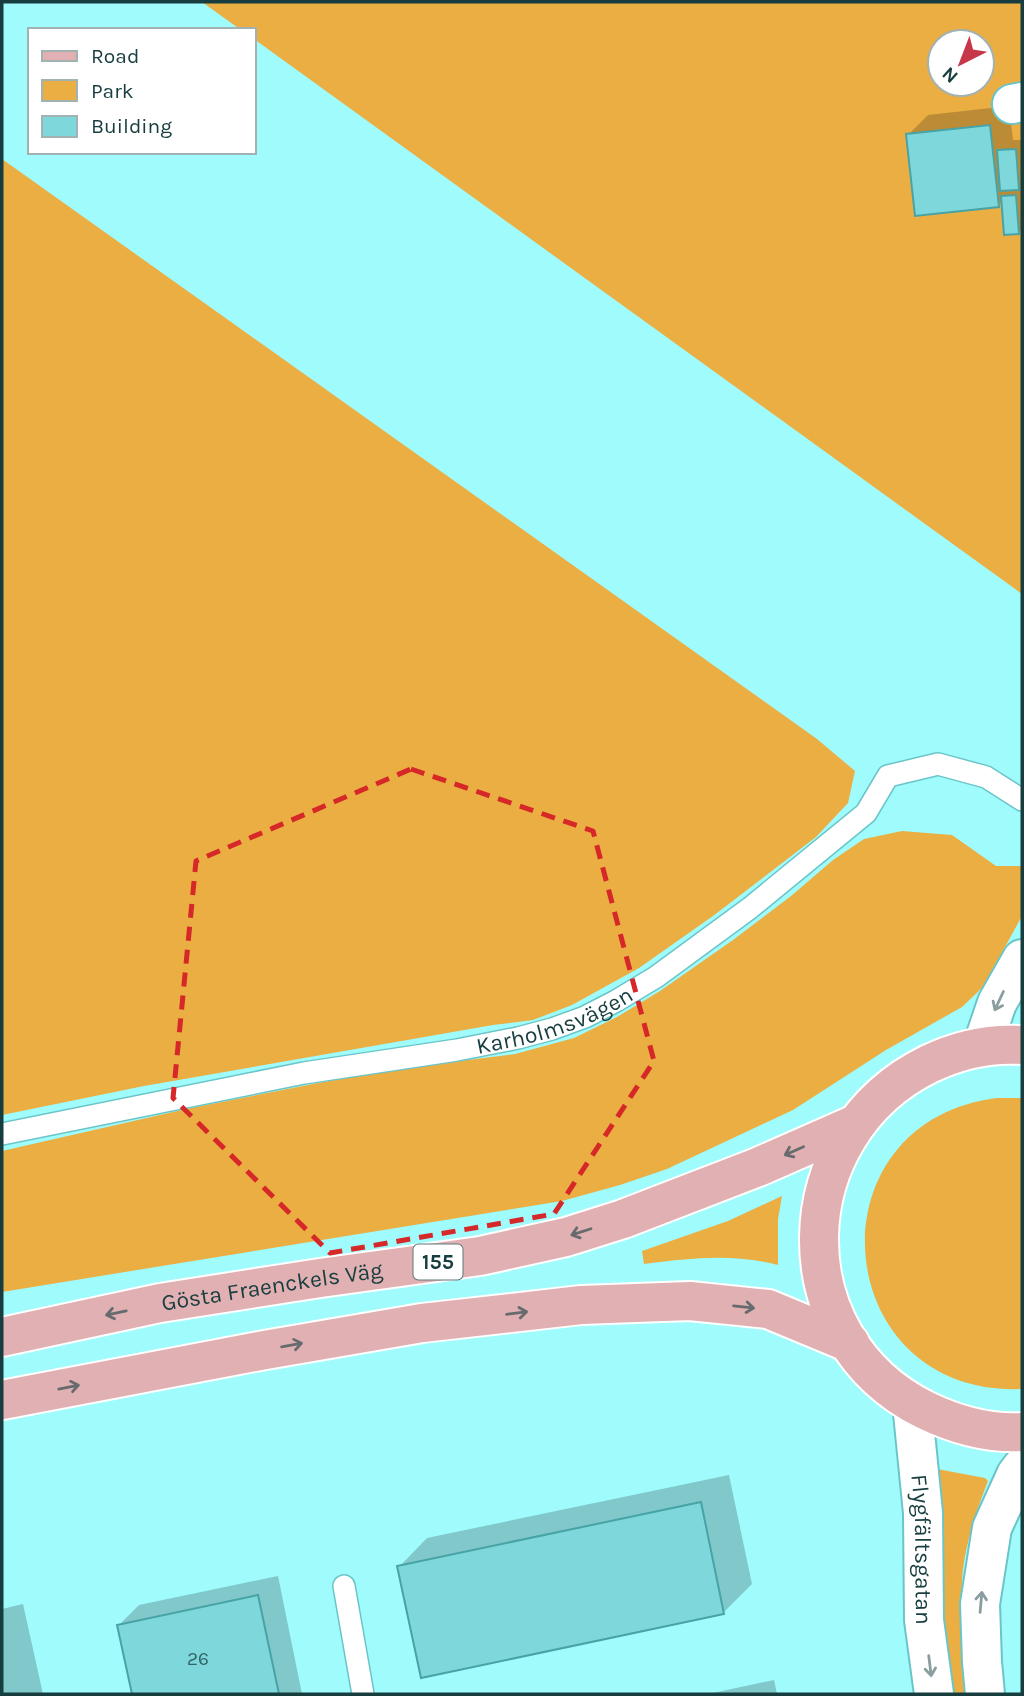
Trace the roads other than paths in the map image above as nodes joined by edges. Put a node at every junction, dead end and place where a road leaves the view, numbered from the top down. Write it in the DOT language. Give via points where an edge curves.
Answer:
graph roads {
  1 [pos="1022,800"];
  2 [pos="1022,959"];
  3 [pos="1022,1045"];
  4 [pos="982,1047"];
  5 [pos="856,1124"];
  6 [pos="2,1134"];
  7 [pos="2,1337"];
  8 [pos="850,1343"];
  9 [pos="2,1401"];
  10 [pos="912,1403"];
  11 [pos="1022,1432"];
  12 [pos="1022,1467"];
  13 [pos="344,1586"];
  14 [pos="363,1694"];
  15 [pos="934,1694"];
  16 [pos="985,1694"];
  1 -- 6 [label="lane, Karholmsvägen" via="986,777 938,764 888,776 866,813 750,908 656,977 585,1017 552,1029 457,1051 304,1073"];
  2 -- 4 [label="street, one-way" via="997,1003"];
  3 -- 4 [label="main road, Gösta Fraenckels Väg / 155"];
  4 -- 5 [label="main road, Gösta Fraenckels Väg / 155" via="945,1056 911,1073 881,1095"];
  5 -- 7 [label="main road, Gösta Fraenckels Väg / 155, one-way" via="758,1167 566,1237 480,1256 160,1304"];
  5 -- 8 [label="main road, Gösta Fraenckels Väg / 155" via="829,1175 818,1233 826,1290"];
  9 -- 8 [label="main road, Gösta Fraenckels Väg / 155, one-way" via="409,1326 581,1305 690,1301 768,1309"];
  8 -- 10 [label="main road, Gösta Fraenckels Väg / 155" via="877,1377"];
  10 -- 11 [label="main road, Gösta Fraenckels Väg / 155" via="945,1420"];
  10 -- 15 [label="street, Flygfältsgatan, one-way" via="923,1513 924,1620"];
  16 -- 12 [label="street, one-way" via="980,1604 992,1528"];
  13 -- 14 [label="lane"];
}
